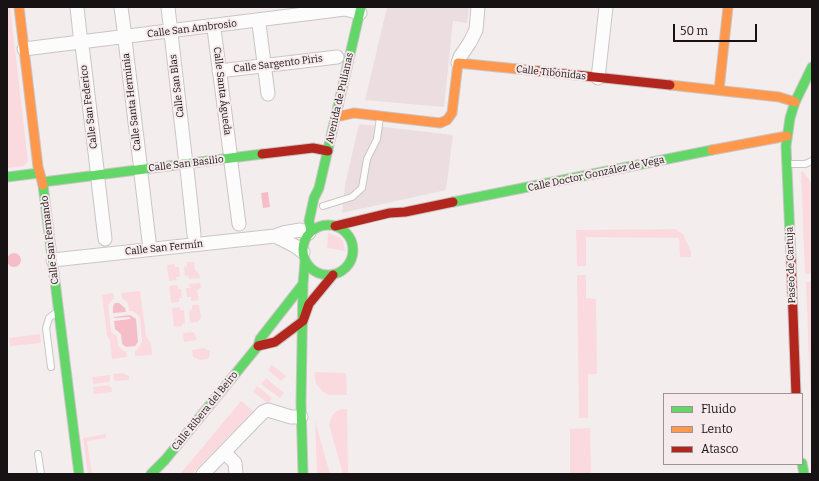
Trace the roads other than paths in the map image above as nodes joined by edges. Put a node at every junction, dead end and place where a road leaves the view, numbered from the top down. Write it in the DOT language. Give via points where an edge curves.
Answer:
graph roads {
  1 [pos="19,7"];
  2 [pos="77,7"];
  3 [pos="121,7"];
  4 [pos="168,7"];
  5 [pos="478,7"];
  6 [pos="606,7"];
  7 [pos="728,7"];
  8 [pos="361,10"];
  9 [pos="259,24"];
  10 [pos="214,29"];
  11 [pos="171,31"];
  12 [pos="24,49"];
  13 [pos="337,57"];
  14 [pos="458,63"];
  15 [pos="264,66"];
  16 [pos="812,67"];
  17 [pos="219,71"];
  18 [pos="598,78"];
  19 [pos="719,90"];
  20 [pos="268,94"];
  21 [pos="340,99"];
  22 [pos="795,102"];
  23 [pos="354,113"];
  24 [pos="336,117"];
  25 [pos="380,117"];
  26 [pos="787,136"];
  27 [pos="328,151"];
  28 [pos="812,161"];
  29 [pos="787,164"];
  30 [pos="187,166"];
  31 [pos="39,173"];
  32 [pos="7,177"];
  33 [pos="43,182"];
  34 [pos="319,188"];
  35 [pos="323,206"];
  36 [pos="405,212"];
  37 [pos="239,224"];
  38 [pos="333,225"];
  39 [pos="376,226"];
  40 [pos="310,232"];
  41 [pos="194,235"];
  42 [pos="275,236"];
  43 [pos="363,237"];
  44 [pos="105,239"];
  45 [pos="149,241"];
  46 [pos="354,247"];
  47 [pos="304,257"];
  48 [pos="53,260"];
  49 [pos="333,275"];
  50 [pos="303,284"];
  51 [pos="59,312"];
  52 [pos="303,321"];
  53 [pos="275,342"];
  54 [pos="258,346"];
  55 [pos="302,354"];
  56 [pos="51,367"];
  57 [pos="796,393"];
  58 [pos="300,417"];
  59 [pos="224,452"];
  60 [pos="38,454"];
  61 [pos="41,474"];
  62 [pos="79,474"];
  63 [pos="151,474"];
  64 [pos="203,474"];
  65 [pos="236,474"];
  66 [pos="302,474"];
  1 -- 12 [label="main road, Calle San Fernando"];
  2 -- 44 [label="street, Calle San Federico"];
  3 -- 45 [label="street, Calle Santa Herminia"];
  4 -- 11 [label="street, Calle San Blas"];
  5 -- 14 [label="street" via="476,30"];
  6 -- 18 [label="street"];
  7 -- 19 [label="main road"];
  8 -- 11 [label="street, Calle San Ambrosio" via="346,9"];
  8 -- 21 [label="main road, Avenida de Pulianas"];
  9 -- 15 [label="street"];
  10 -- 17 [label="street, Calle Santa Águeda"];
  11 -- 12 [label="street, Calle San Ambrosio"];
  11 -- 30 [label="street, Calle San Blas"];
  12 -- 31 [label="main road, Calle San Fernando"];
  13 -- 15 [label="street, Calle Sargento Piris"];
  14 -- 18 [label="main road, Calle Tibónidas"];
  14 -- 25 [label="main road" via="452,113 447,120 440,123"];
  15 -- 17 [label="street, Calle Sargento Piris"];
  15 -- 20 [label="street"];
  16 -- 22 [label="main road, Paseo de Cartuja"];
  17 -- 37 [label="street, Calle Santa Águeda"];
  18 -- 19 [label="main road, Calle Tibónidas"];
  19 -- 22 [label="main road, Calle Tibónidas" via="779,97"];
  21 -- 23 [label="main road"];
  21 -- 24 [label="main road, Avenida de Pulianas"];
  22 -- 26 [label="main road, Paseo de Cartuja"];
  23 -- 24 [label="main road"];
  23 -- 25 [label="main road"];
  24 -- 27 [label="main road, Avenida de Pulianas"];
  25 -- 35 [label="lane" via="377,139 366,159 362,188 352,197"];
  26 -- 29 [label="main road, Paseo de Cartuja"];
  26 -- 36 [label="main road, Calle Doctor González de Vega"];
  27 -- 30 [label="main road, Calle San Basilio" via="313,148"];
  27 -- 34 [label="main road, Avenida de Pulianas"];
  28 -- 29 [label="lane" via="805,164"];
  29 -- 57 [label="main road, Paseo de Cartuja"];
  30 -- 33 [label="main road, Calle San Basilio"];
  30 -- 41 [label="street, Calle San Blas"];
  31 -- 32 [label="main road"];
  31 -- 33 [label="main road, Calle San Fernando"];
  33 -- 48 [label="main road, Calle San Fernando"];
  34 -- 35 [label="main road, Avenida de Pulianas"];
  34 -- 40 [label="main road, Avenida de Pulianas" via="309,221"];
  35 -- 38 [label="main road, Avenida de Pulianas"];
  36 -- 38 [label="main road, Calle Doctor González de Vega"];
  36 -- 39 [label="main road, Calle Doctor González de Vega"];
  38 -- 40 [label="main road" via="318,227"];
  38 -- 46 [label="main road" via="345,231"];
  40 -- 42 [label="street, Calle San Fermín" via="300,230"];
  40 -- 47 [label="main road" via="303,245"];
  42 -- 47 [label="street" via="295,246"];
  42 -- 48 [label="street, Calle San Fermín"];
  43 -- 46 [label="main road"];
  46 -- 49 [label="main road" via="347,267"];
  47 -- 49 [label="main road" via="312,270 320,274"];
  47 -- 50 [label="main road"];
  48 -- 51 [label="main road, Calle San Fernando"];
  49 -- 52 [label="main road" via="309,304"];
  50 -- 52 [label="main road"];
  50 -- 54 [label="main road, Calle Ribera del Beiro" via="260,339"];
  51 -- 56 [label="lane" via="49,318 46,328"];
  51 -- 62 [label="main road, Calle San Fernando"];
  52 -- 53 [label="main road"];
  52 -- 55 [label="main road"];
  53 -- 54 [label="main road"];
  53 -- 55 [label="main road" via="291,346"];
  54 -- 63 [label="main road, Calle Ribera del Beiro"];
  55 -- 58 [label="main road"];
  58 -- 59 [label="street" via="268,410 263,412"];
  58 -- 66 [label="main road"];
  59 -- 64 [label="street"];
  59 -- 65 [label="street" via="235,463"];
  60 -- 61 [label="lane"];
}
